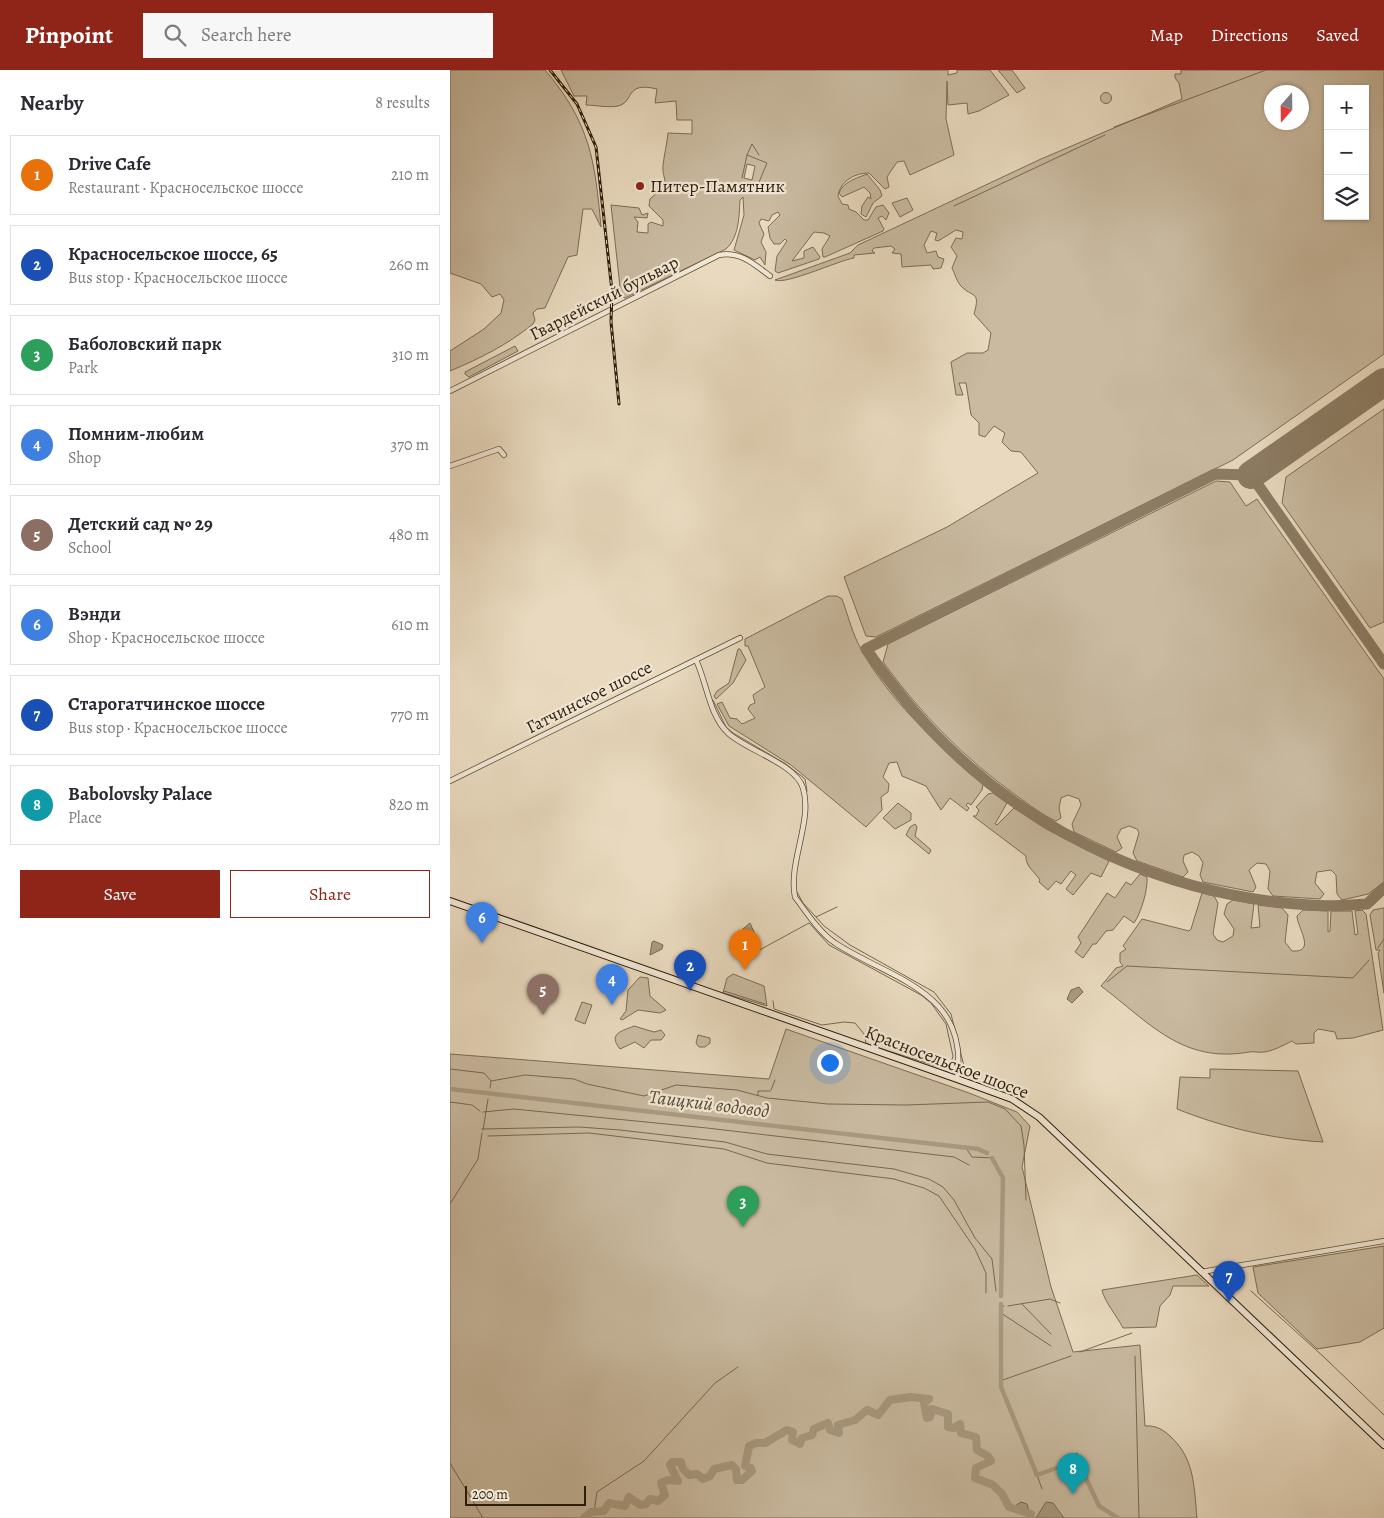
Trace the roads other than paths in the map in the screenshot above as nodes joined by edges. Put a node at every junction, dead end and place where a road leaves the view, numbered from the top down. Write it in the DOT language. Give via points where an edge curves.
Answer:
graph roads {
  1 [pos="770,276"];
  2 [pos="450,392"];
  3 [pos="504,455"];
  4 [pos="450,466"];
  5 [pos="740,638"];
  6 [pos="696,660"];
  7 [pos="450,781"];
  8 [pos="450,902"];
  9 [pos="956,1078"];
  10 [pos="1384,1241"];
  11 [pos="1201,1272"];
  12 [pos="1384,1445"];
  1 -- 2 [label="street, Гвардейский бульвар" via="739,255 719,255"];
  3 -- 4 [label="street" via="499,449"];
  5 -- 6 [label="street, Гатчинское шоссе"];
  6 -- 7 [label="street, Гатчинское шоссе"];
  6 -- 9 [label="street" via="723,728 790,771 802,785 805,808 796,861 795,897 834,942 933,999 948,1019 958,1062"];
  8 -- 9 [label="main road, Красносельское шоссе"];
  9 -- 11 [label="main road, Красносельское шоссе" via="1012,1099 1030,1110"];
  10 -- 11 [label="street"];
  11 -- 12 [label="main road, Красносельское шоссе"];
}
